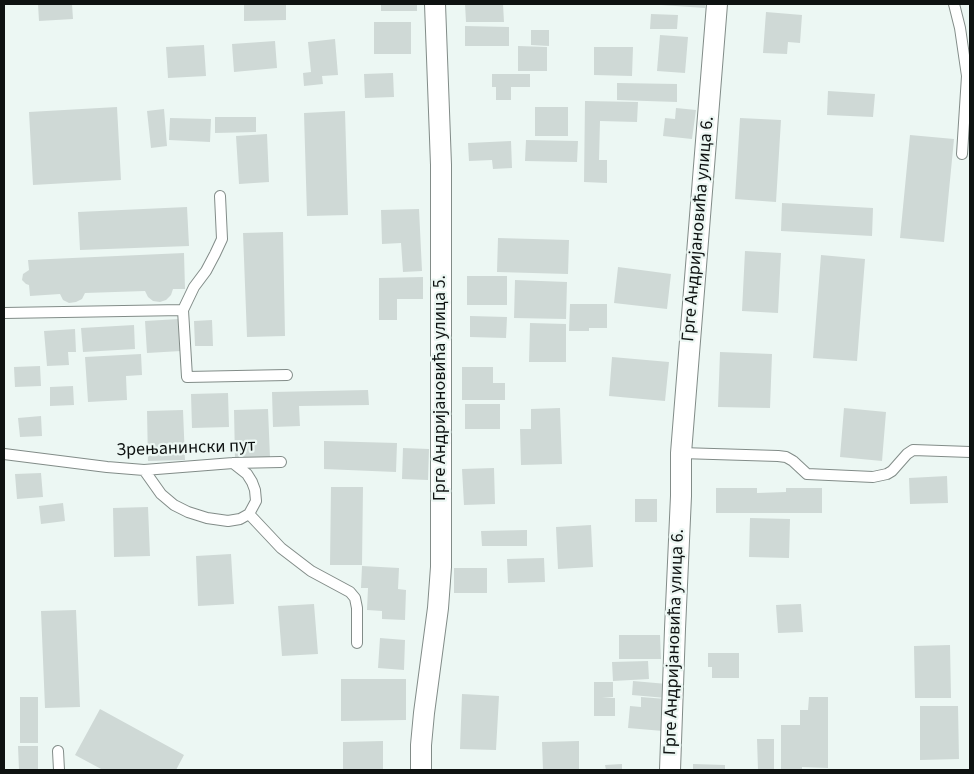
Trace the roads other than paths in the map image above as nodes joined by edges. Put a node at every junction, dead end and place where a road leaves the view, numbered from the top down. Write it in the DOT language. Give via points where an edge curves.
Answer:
graph roads {
  1 [pos="435,4"];
  2 [pos="717,4"];
  3 [pos="954,4"];
  4 [pos="962,154"];
  5 [pos="220,196"];
  6 [pos="183,310"];
  7 [pos="4,313"];
  8 [pos="288,375"];
  9 [pos="970,452"];
  10 [pos="681,453"];
  11 [pos="4,454"];
  12 [pos="281,462"];
  13 [pos="233,463"];
  14 [pos="144,470"];
  15 [pos="249,514"];
  16 [pos="357,643"];
  17 [pos="58,751"];
  18 [pos="59,770"];
  19 [pos="421,770"];
  20 [pos="670,770"];
  1 -- 19 [label="street, Грге Андријановића улица 5." via="441,165 441,567 424,712"];
  2 -- 10 [label="street, Грге Андријановића улица 6."];
  3 -- 4 [label="lane" via="966,76"];
  5 -- 6 [label="lane" via="222,239"];
  6 -- 7 [label="lane"];
  6 -- 8 [label="lane" via="186,377"];
  9 -- 10 [label="lane" via="913,450 892,471 873,477 807,474 786,457"];
  10 -- 20 [label="street, Грге Андријановића улица 6."];
  11 -- 14 [label="lane, Зрењанински пут"];
  12 -- 13 [label="lane, Зрењанински пут"];
  13 -- 14 [label="lane, Зрењанински пут"];
  13 -- 15 [label="lane" via="247,474 255,490 256,501"];
  14 -- 15 [label="lane" via="161,494 188,512 228,521"];
  15 -- 16 [label="lane" via="282,548 311,571 350,592 357,608"];
  17 -- 18 [label="lane"];
}
